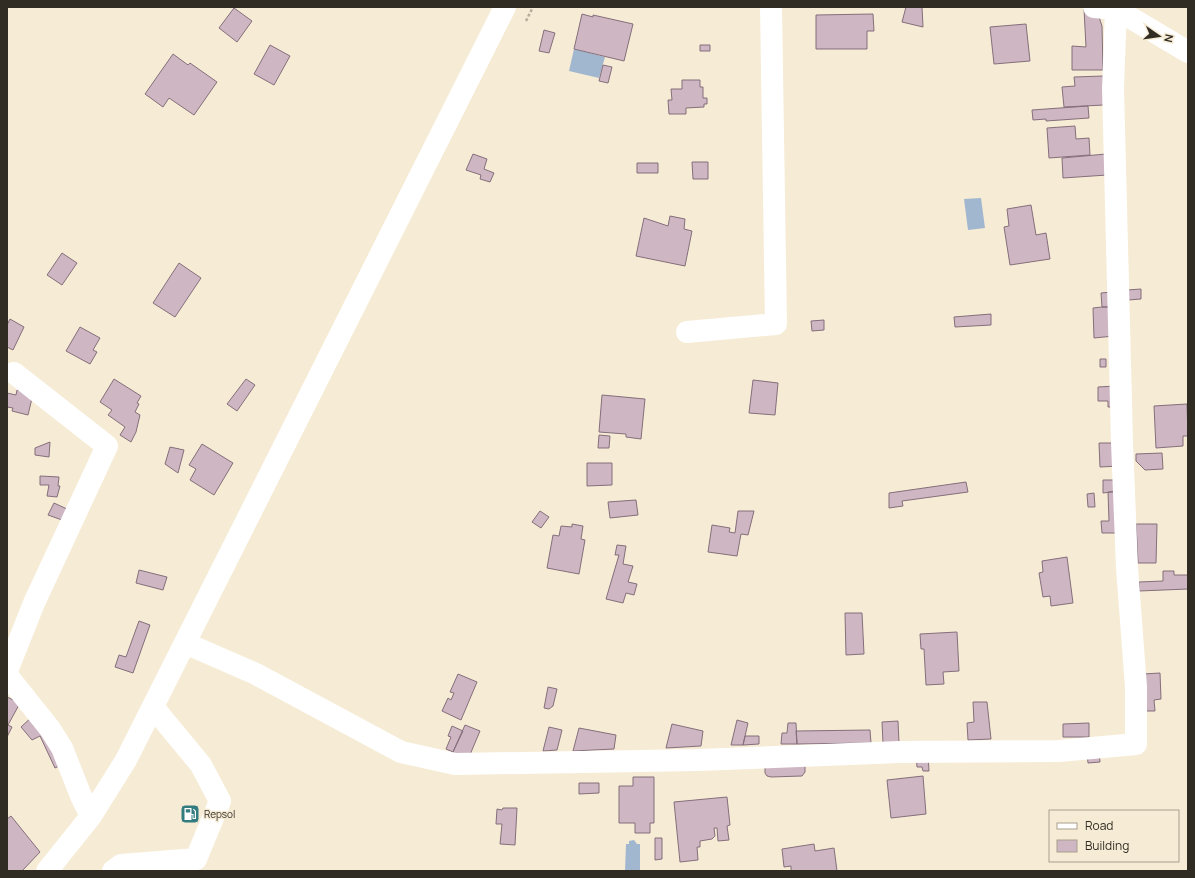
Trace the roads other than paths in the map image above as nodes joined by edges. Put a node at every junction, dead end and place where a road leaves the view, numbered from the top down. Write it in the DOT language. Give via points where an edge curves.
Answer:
graph roads {
  1 [pos="505,7"];
  2 [pos="771,7"];
  3 [pos="1094,7"];
  4 [pos="1116,9"];
  5 [pos="1188,52"];
  6 [pos="687,332"];
  7 [pos="14,373"];
  8 [pos="185,643"];
  9 [pos="7,671"];
  10 [pos="7,675"];
  11 [pos="152,707"];
  12 [pos="91,816"];
  13 [pos="117,868"];
  14 [pos="47,871"];
  1 -- 8 [label="street"];
  2 -- 6 [label="street" via="776,324"];
  3 -- 4 [label="street"];
  4 -- 5 [label="street"];
  4 -- 8 [label="street" via="1113,88 1122,442 1127,568 1136,687 1136,744 1059,751 900,752 698,760 455,764 401,752 256,674"];
  7 -- 9 [label="street" via="107,446 34,603"];
  8 -- 11 [label="street"];
  10 -- 12 [label="street" via="62,748"];
  11 -- 12 [label="street" via="126,760"];
  11 -- 13 [label="street" via="201,765 220,801 196,859"];
  12 -- 14 [label="street"];
}
